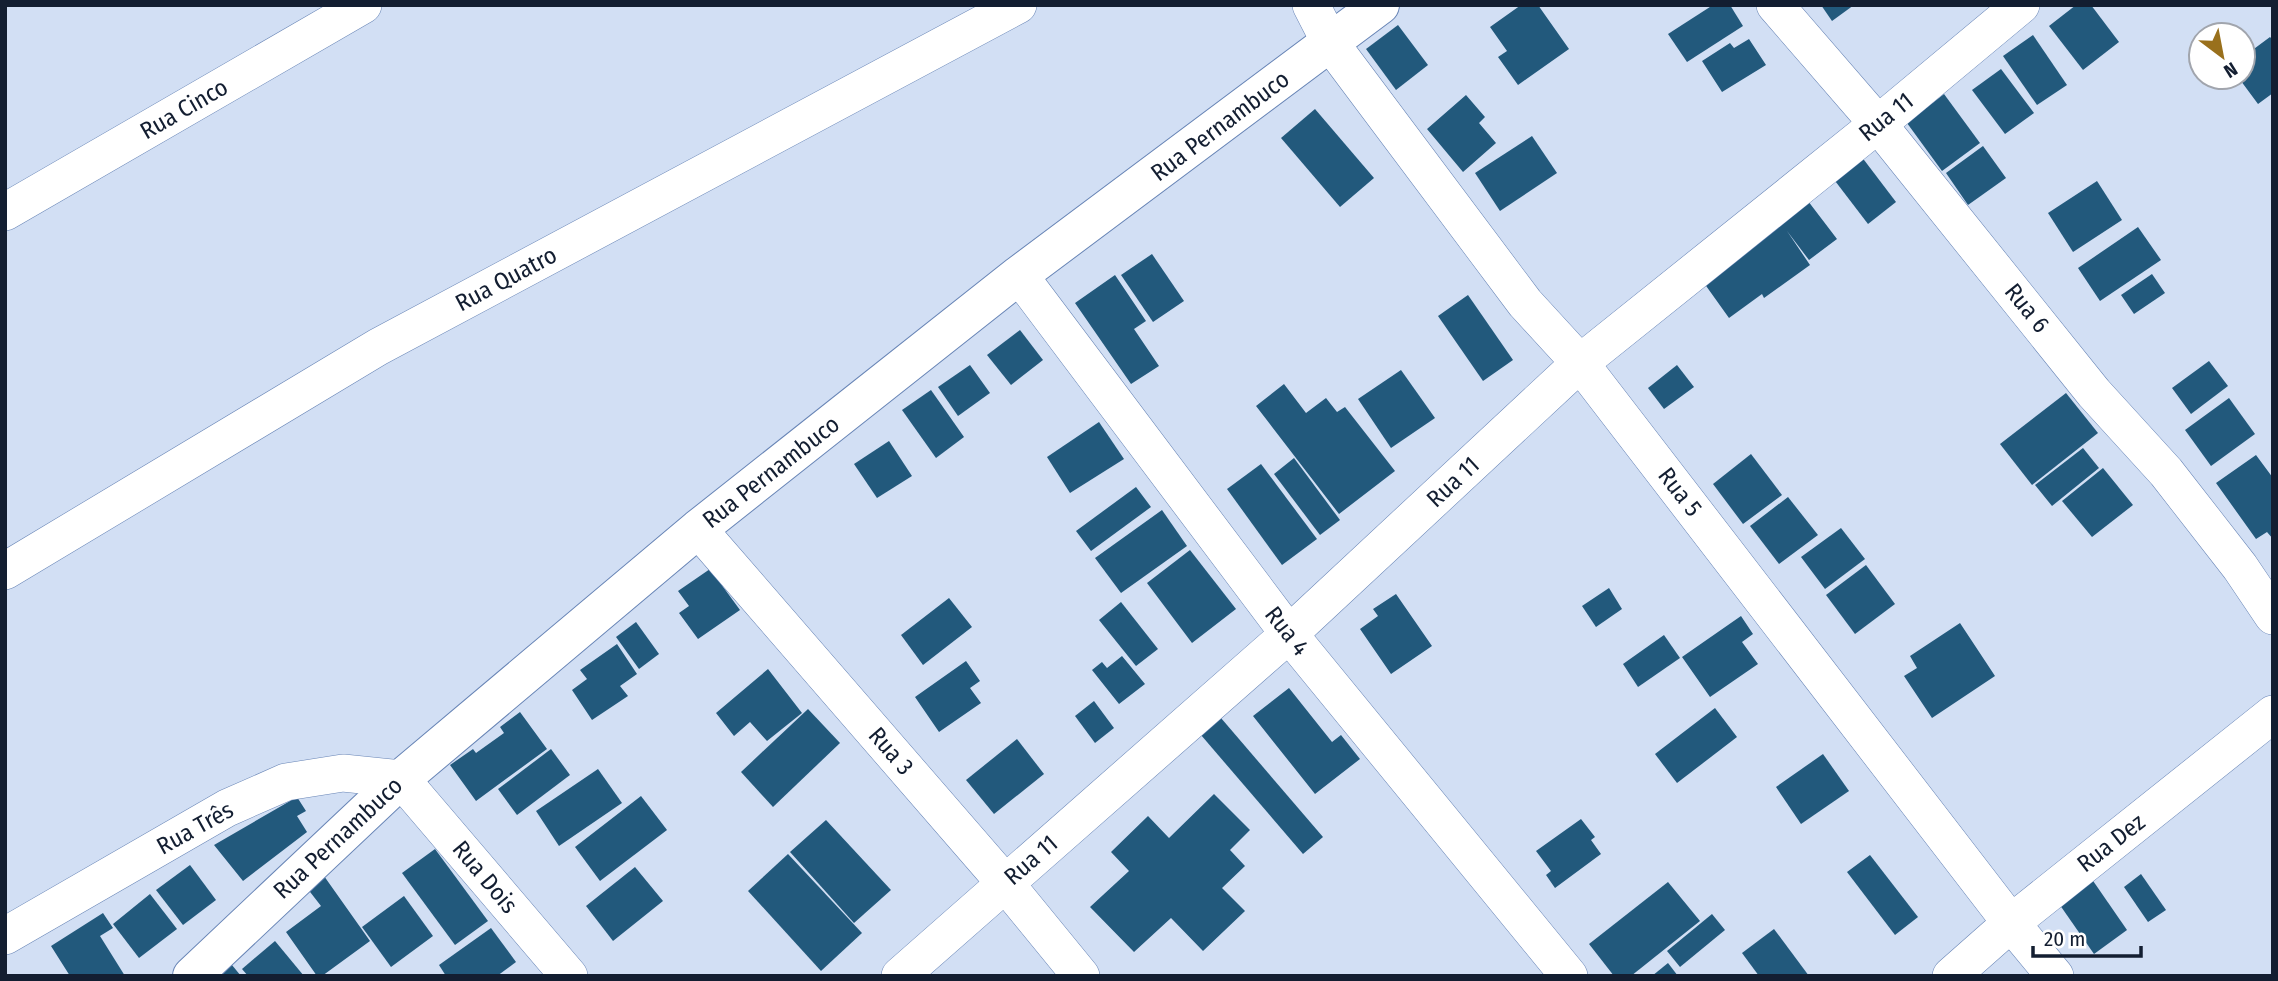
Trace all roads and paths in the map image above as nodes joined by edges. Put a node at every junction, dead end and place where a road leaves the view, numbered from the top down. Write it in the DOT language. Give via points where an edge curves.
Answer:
graph roads {
  1 [pos="363,5"];
  2 [pos="1018,5"];
  3 [pos="1311,5"];
  4 [pos="1380,5"];
  5 [pos="1775,5"];
  6 [pos="2021,5"];
  7 [pos="1331,44"];
  8 [pos="1878,124"];
  9 [pos="5,212"];
  10 [pos="1020,275"];
  11 [pos="1580,363"];
  12 [pos="698,529"];
  13 [pos="5,570"];
  14 [pos="2273,616"];
  15 [pos="1289,634"];
  16 [pos="2273,714"];
  17 [pos="401,779"];
  18 [pos="1005,883"];
  19 [pos="2011,923"];
  20 [pos="5,936"];
  21 [pos="192,976"];
  22 [pos="569,976"];
  23 [pos="900,976"];
  24 [pos="1081,976"];
  25 [pos="1569,976"];
  26 [pos="1951,976"];
  27 [pos="2055,976"];
  1 -- 9 [label="street, Rua Cinco"];
  2 -- 13 [label="street, Rua Quatro" via="378,347"];
  3 -- 7 [label="street, Rua 5"];
  4 -- 7 [label="street, Rua Pernambuco"];
  5 -- 8 [label="street, Rua 6"];
  6 -- 8 [label="street, Rua 11"];
  7 -- 10 [label="street, Rua Pernambuco"];
  7 -- 11 [label="street, Rua 5" via="1525,303"];
  8 -- 11 [label="street, Rua 11"];
  8 -- 14 [label="street, Rua 6" via="2094,393 2166,472"];
  10 -- 12 [label="street, Rua Pernambuco"];
  10 -- 15 [label="street, Rua 4"];
  11 -- 15 [label="street, Rua 11"];
  11 -- 19 [label="street, Rua 5"];
  12 -- 17 [label="street, Rua Pernambuco"];
  12 -- 18 [label="street, Rua 3"];
  15 -- 18 [label="street, Rua 11"];
  15 -- 25 [label="street, Rua 4"];
  16 -- 19 [label="street, Rua Dez"];
  17 -- 20 [label="street, Rua Três" via="343,774 286,782 227,808"];
  17 -- 21 [label="street, Rua Pernambuco"];
  17 -- 22 [label="street, Rua Dois"];
  18 -- 23 [label="street, Rua 11"];
  18 -- 24 [label="street, Rua 3"];
  19 -- 26 [label="street, Rua Dez"];
  19 -- 27 [label="street, Rua 5"];
}
